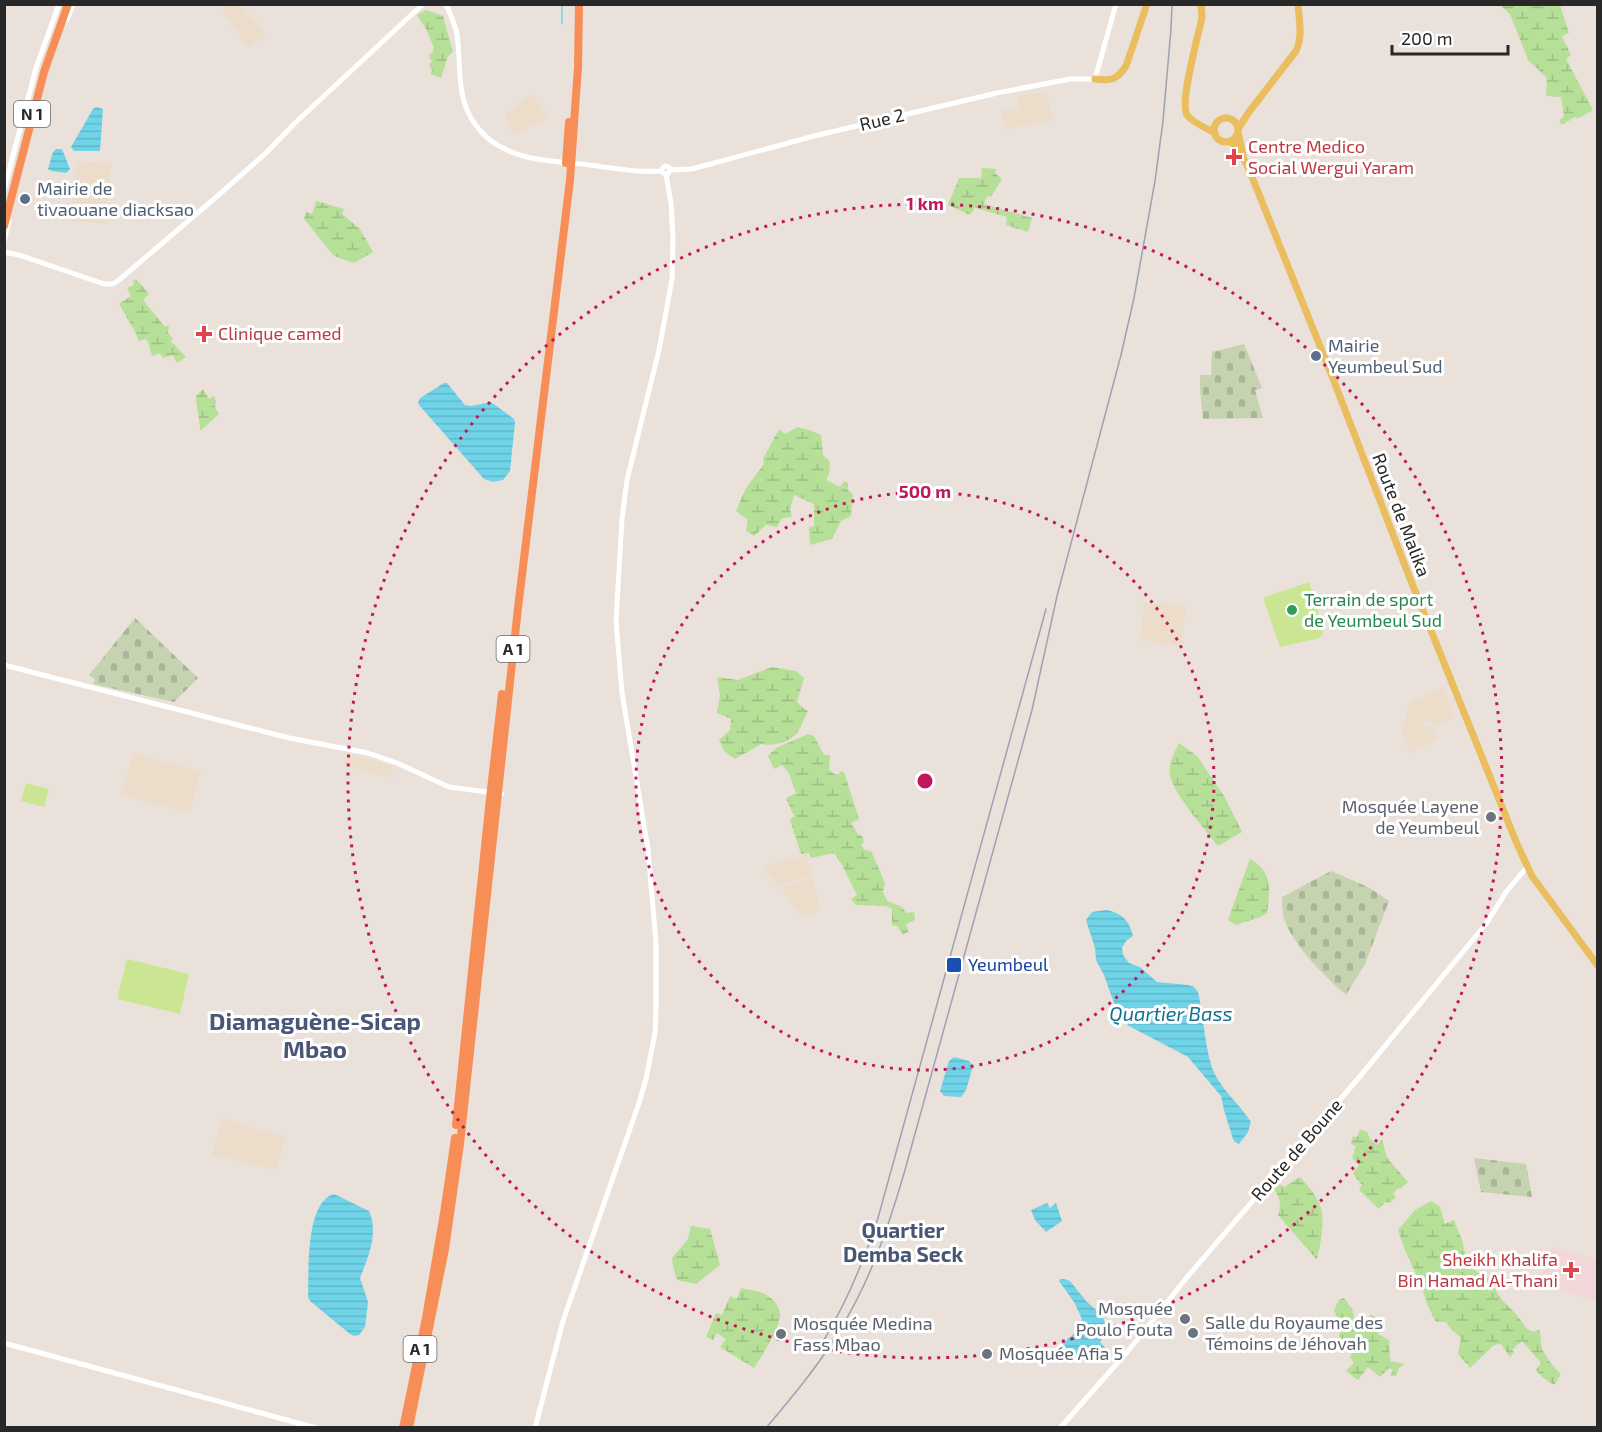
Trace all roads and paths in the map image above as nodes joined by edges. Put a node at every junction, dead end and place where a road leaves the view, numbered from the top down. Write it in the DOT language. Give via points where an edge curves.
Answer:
graph roads {
  1 [pos="61,4"];
  2 [pos="70,4"];
  3 [pos="423,4"];
  4 [pos="446,4"];
  5 [pos="574,4"];
  6 [pos="579,4"];
  7 [pos="1116,4"];
  8 [pos="1147,4"];
  9 [pos="1201,4"];
  10 [pos="1298,4"];
  11 [pos="1095,79"];
  12 [pos="1237,128"];
  13 [pos="1215,129"];
  14 [pos="1230,141"];
  15 [pos="1245,161"];
  16 [pos="666,171"];
  17 [pos="9,179"];
  18 [pos="4,190"];
  19 [pos="4,205"];
  20 [pos="4,226"];
  21 [pos="4,241"];
  22 [pos="4,252"];
  23 [pos="4,664"];
  24 [pos="502,794"];
  25 [pos="1527,867"];
  26 [pos="1598,966"];
  27 [pos="4,1343"];
  28 [pos="315,1428"];
  29 [pos="403,1428"];
  30 [pos="409,1428"];
  31 [pos="535,1428"];
  32 [pos="1060,1428"];
  1 -- 17 [label="highway, N 1" via="38,68"];
  2 -- 20 [label="highway, N 1" via="44,72"];
  2 -- 21 [label="street" via="47,74"];
  3 -- 22 [label="street" via="266,153 113,284"];
  4 -- 16 [label="street, Rue 2" via="455,25 464,101 480,131 493,143 532,158"];
  5 -- 29 [label="highway, A 1" via="565,170 491,789 454,1143 426,1318"];
  6 -- 30 [label="highway, A 1" via="571,170 518,608 459,1155"];
  7 -- 11 [label="street"];
  8 -- 11 [label="main road" via="1122,72 1111,80"];
  9 -- 13 [label="main road" via="1202,17 1184,104 1188,115"];
  10 -- 12 [label="main road" via="1299,45"];
  11 -- 16 [label="street, Rue 2" via="1070,79 997,93 692,169"];
  12 -- 13 [label="main road" via="1226,118"];
  12 -- 14 [label="main road" via="1236,137"];
  12 -- 15 [label="main road, Route de Malika"];
  13 -- 14 [label="main road" via="1222,141"];
  14 -- 15 [label="main road, Route de Malika"];
  15 -- 25 [label="main road, Route de Malika"];
  16 -- 31 [label="street" via="673,238 672,279 660,350 627,480 616,621 622,693 653,895 657,987 654,1034 639,1103 563,1321"];
  17 -- 18 [label="street"];
  17 -- 19 [label="highway, N 1"];
  23 -- 24 [label="street" via="289,738 368,753 449,787"];
  25 -- 26 [label="main road, Route de Malika"];
  25 -- 32 [label="street, Route de Boune" via="1486,924 1352,1086"];
  27 -- 28 [label="street"];
}
